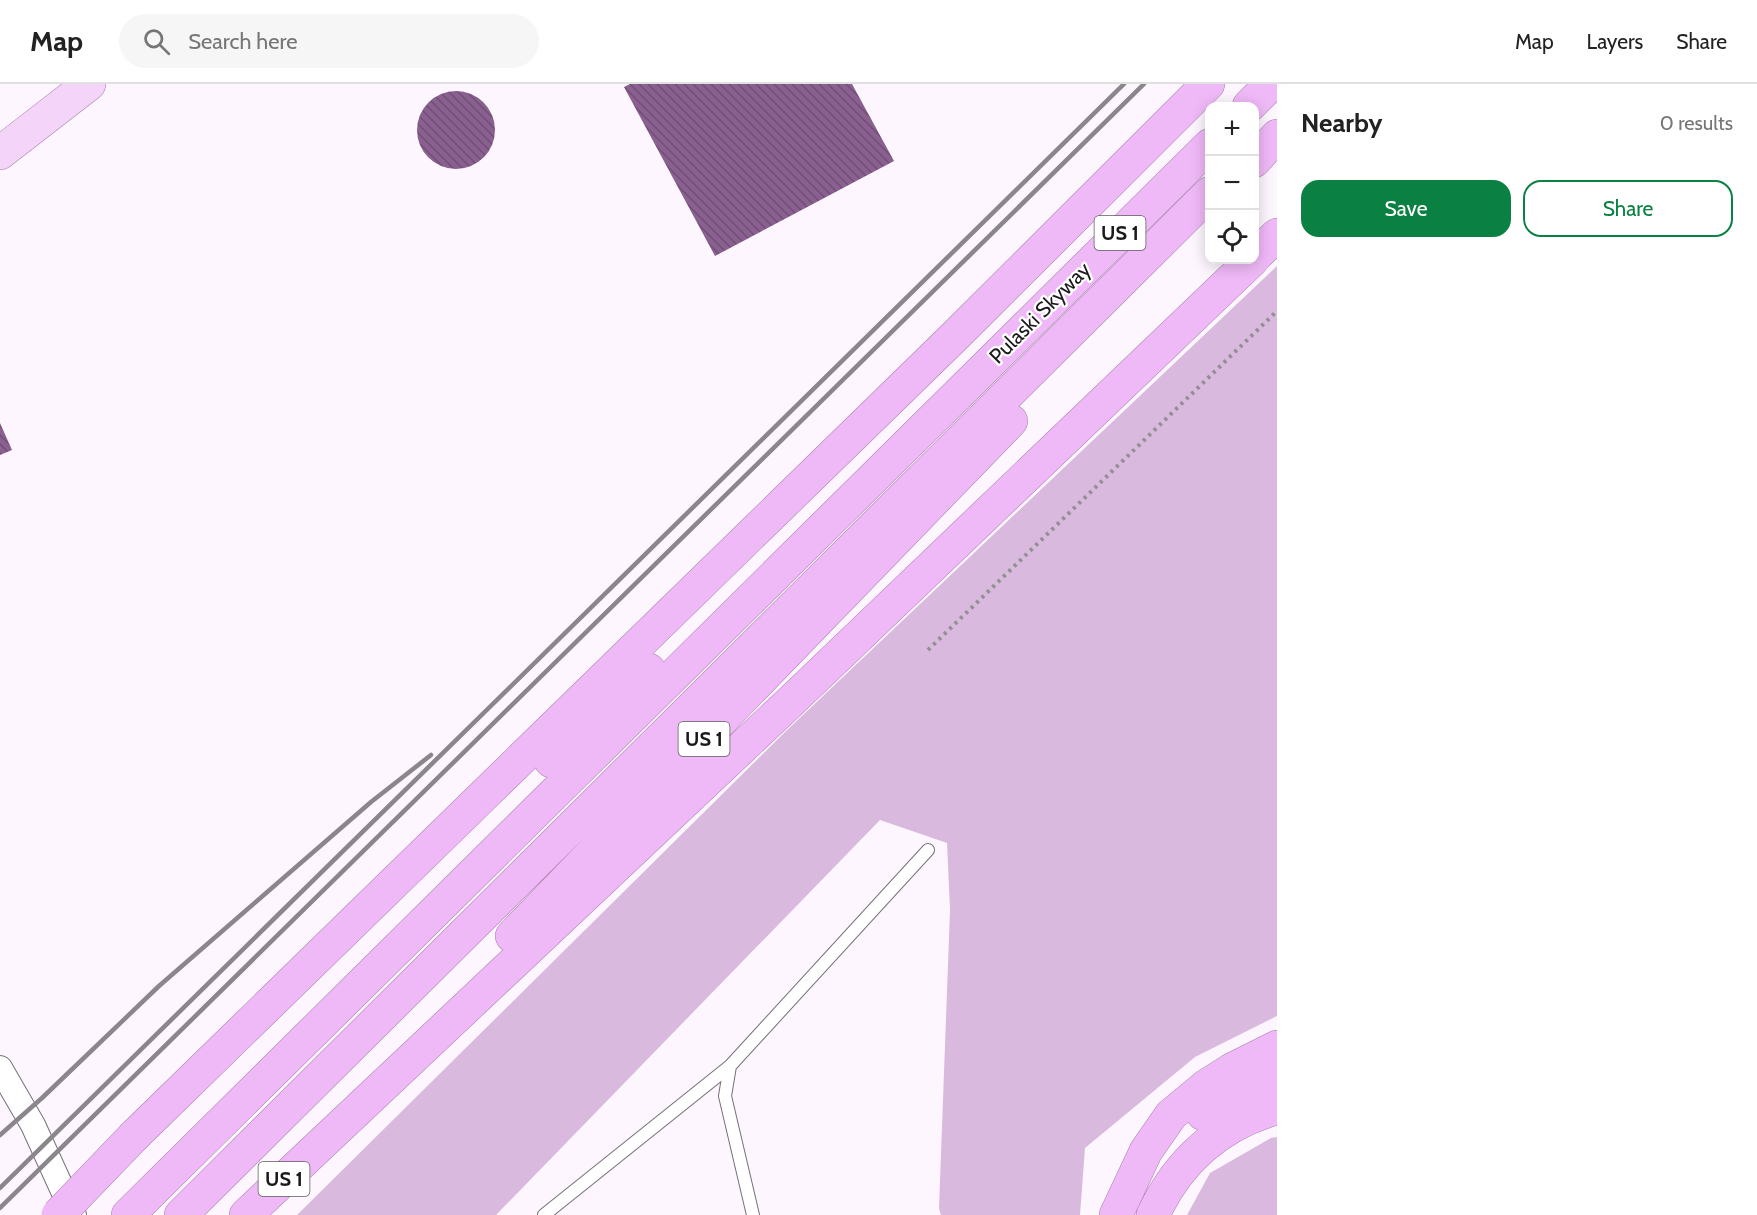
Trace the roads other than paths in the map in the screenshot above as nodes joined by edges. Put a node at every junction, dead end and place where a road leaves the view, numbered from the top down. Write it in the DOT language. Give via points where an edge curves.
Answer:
graph roads {
  1 [pos="89,84"];
  2 [pos="1208,84"];
  3 [pos="1271,84"];
  4 [pos="1253,102"];
  5 [pos="1277,126"];
  6 [pos="1277,136"];
  7 [pos="1259,143"];
  8 [pos="1205,149"];
  9 [pos="0,153"];
  10 [pos="1259,156"];
  11 [pos="1205,197"];
  12 [pos="1208,210"];
  13 [pos="1277,235"];
  14 [pos="1259,252"];
  15 [pos="1247,264"];
  16 [pos="1083,332"];
  17 [pos="947,406"];
  18 [pos="928,850"];
  19 [pos="1277,1047"];
  20 [pos="730,1066"];
  21 [pos="0,1068"];
  22 [pos="1277,1076"];
  23 [pos="1277,1108"];
  24 [pos="140,1141"];
  25 [pos="322,1143"];
  26 [pos="1135,1176"];
  27 [pos="58,1215"];
  28 [pos="72,1215"];
  29 [pos="128,1215"];
  30 [pos="181,1215"];
  31 [pos="246,1215"];
  32 [pos="544,1215"];
  33 [pos="753,1215"];
  34 [pos="1116,1215"];
  35 [pos="1153,1215"];
  1 -- 9 [label="main road"];
  2 -- 24 [label="highway"];
  3 -- 4 [label="highway"];
  5 -- 7 [label="highway"];
  6 -- 10 [label="highway"];
  8 -- 17 [label="highway, Pulaski Skyway / US 1"];
  11 -- 16 [label="highway"];
  12 -- 16 [label="highway, US 1"];
  13 -- 14 [label="highway"];
  15 -- 25 [label="highway"];
  16 -- 25 [label="highway, US 1" via="754,688 548,897"];
  16 -- 30 [label="highway"];
  17 -- 24 [label="highway, US 1" via="727,598"];
  17 -- 29 [label="highway"];
  18 -- 20 [label="lane"];
  19 -- 26 [label="highway" via="1206,1086 1172,1116 1146,1151"];
  20 -- 32 [label="lane"];
  20 -- 33 [label="lane" via="725,1096"];
  21 -- 28 [label="street" via="33,1125"];
  22 -- 26 [label="highway" via="1207,1110 1168,1141"];
  23 -- 35 [label="highway" via="1236,1124 1194,1154 1170,1182"];
  24 -- 27 [label="highway, bridge"];
  24 -- 28 [label="highway, US 1"];
  25 -- 31 [label="highway, US 1"];
  26 -- 34 [label="highway"];
}
